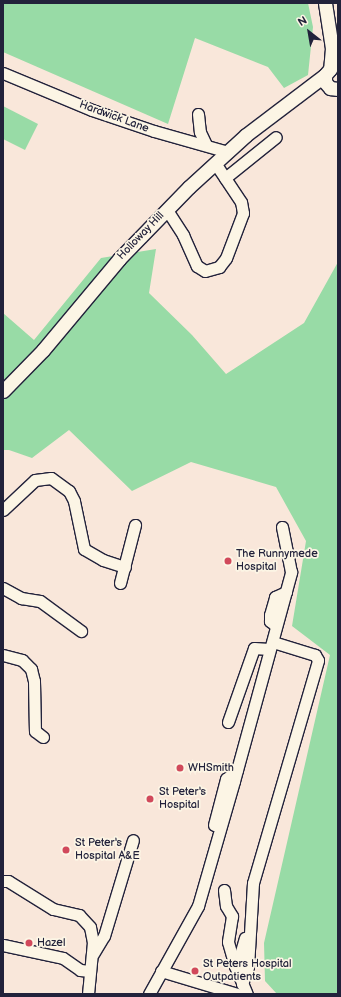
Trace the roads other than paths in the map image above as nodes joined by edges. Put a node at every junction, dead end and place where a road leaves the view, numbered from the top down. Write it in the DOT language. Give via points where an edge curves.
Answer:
graph roads {
  1 [pos="326,3"];
  2 [pos="334,3"];
  3 [pos="338,25"];
  4 [pos="331,70"];
  5 [pos="3,73"];
  6 [pos="335,89"];
  7 [pos="295,97"];
  8 [pos="198,114"];
  9 [pos="276,137"];
  10 [pos="206,145"];
  11 [pos="228,152"];
  12 [pos="215,163"];
  13 [pos="225,178"];
  14 [pos="167,210"];
  15 [pos="3,391"];
  16 [pos="3,510"];
  17 [pos="135,525"];
  18 [pos="282,527"];
  19 [pos="124,567"];
  20 [pos="120,583"];
  21 [pos="4,590"];
  22 [pos="81,631"];
  23 [pos="271,645"];
  24 [pos="3,655"];
  25 [pos="228,722"];
  26 [pos="43,736"];
  27 [pos="133,840"];
  28 [pos="6,881"];
  29 [pos="224,890"];
  30 [pos="251,921"];
  31 [pos="228,942"];
  32 [pos="3,945"];
  33 [pos="236,955"];
  34 [pos="92,956"];
  35 [pos="90,970"];
  36 [pos="161,971"];
  37 [pos="242,991"];
  38 [pos="88,994"];
  39 [pos="149,994"];
  1 -- 4 [label="main road" via="332,48"];
  2 -- 3 [label="main road"];
  4 -- 6 [label="main road" via="326,82"];
  4 -- 7 [label="main road, Holloway Hill"];
  5 -- 10 [label="street, Hardwick Lane" via="99,113"];
  6 -- 7 [label="main road, Holloway Hill"];
  7 -- 11 [label="main road, Holloway Hill"];
  8 -- 10 [label="street" via="200,132"];
  9 -- 13 [label="street"];
  10 -- 11 [label="street, Hardwick Lane"];
  11 -- 12 [label="main road, Holloway Hill"];
  12 -- 13 [label="street"];
  12 -- 14 [label="main road, Holloway Hill"];
  13 -- 14 [label="street" via="241,202 243,213 226,258 214,270 205,271 197,266 183,235"];
  14 -- 15 [label="main road, Holloway Hill" via="119,259 43,350"];
  16 -- 19 [label="street" via="35,480 51,478 69,491 74,501 84,549 103,560"];
  17 -- 19 [label="street"];
  18 -- 23 [label="street" via="291,572"];
  19 -- 20 [label="street"];
  21 -- 22 [label="street" via="21,598 40,601"];
  23 -- 25 [label="street" via="254,648"];
  23 -- 30 [label="street" via="315,655 318,660 253,883"];
  23 -- 36 [label="street" via="198,906"];
  24 -- 26 [label="street" via="22,660 31,669 34,681 35,731"];
  27 -- 34 [label="street" via="104,936"];
  28 -- 34 [label="street" via="53,909 79,915 90,927"];
  29 -- 31 [label="street" via="226,906 232,916"];
  30 -- 33 [label="street"];
  30 -- 37 [label="street" via="248,967"];
  31 -- 33 [label="street"];
  31 -- 37 [label="street" via="229,966"];
  32 -- 35 [label="street" via="63,958 80,970"];
  33 -- 37 [label="street"];
  34 -- 35 [label="street"];
  35 -- 38 [label="street"];
  36 -- 37 [label="street"];
  36 -- 39 [label="street"];
}
